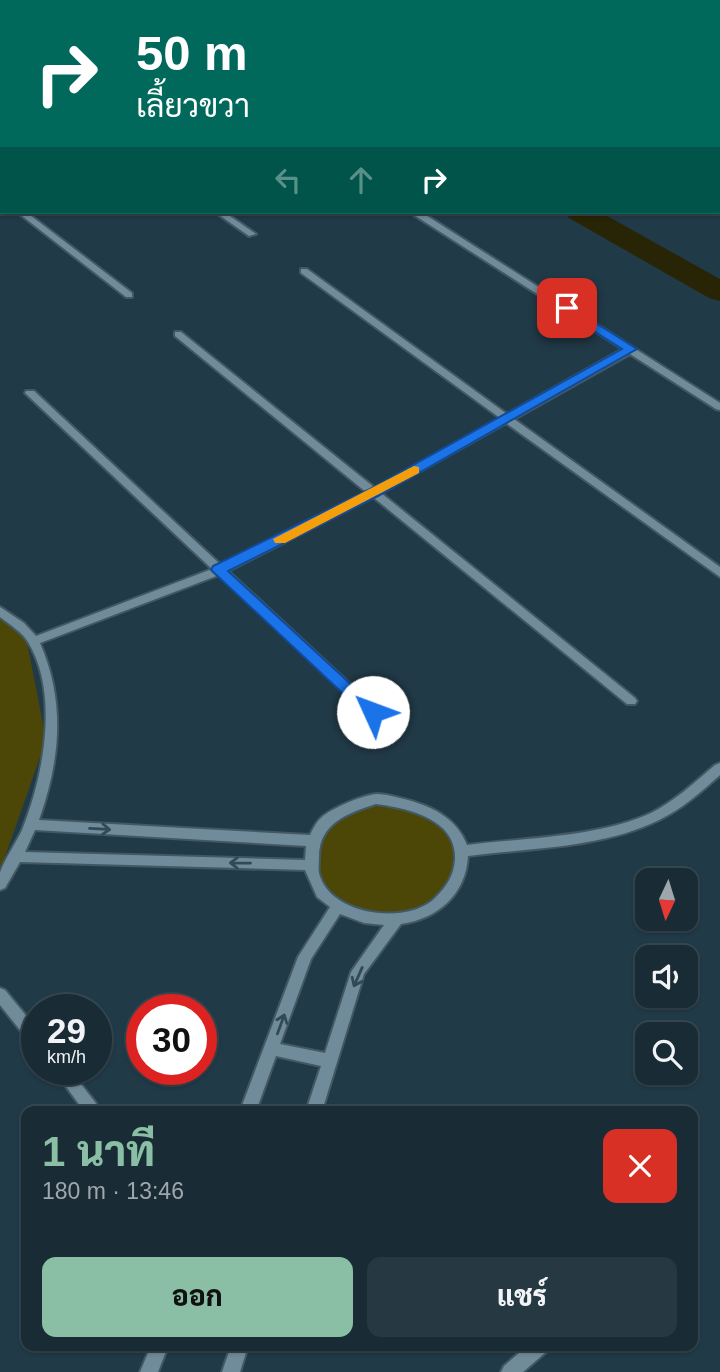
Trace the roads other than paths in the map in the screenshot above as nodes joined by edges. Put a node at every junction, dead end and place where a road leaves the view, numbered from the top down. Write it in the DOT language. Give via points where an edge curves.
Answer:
graph roads {
  1 [pos="24,214"];
  2 [pos="222,214"];
  3 [pos="420,214"];
  4 [pos="252,234"];
  5 [pos="304,271"];
  6 [pos="129,295"];
  7 [pos="178,334"];
  8 [pos="631,349"];
  9 [pos="30,393"];
  10 [pos="720,407"];
  11 [pos="506,419"];
  12 [pos="373,493"];
  13 [pos="218,570"];
  14 [pos="720,573"];
  15 [pos="0,611"];
  16 [pos="34,641"];
  17 [pos="631,701"];
  18 [pos="373,712"];
  19 [pos="720,768"];
  20 [pos="32,825"];
  21 [pos="314,841"];
  22 [pos="462,851"];
  23 [pos="16,857"];
  24 [pos="309,865"];
  25 [pos="0,884"];
  26 [pos="337,907"];
  27 [pos="396,920"];
  28 [pos="0,994"];
  29 [pos="21,1020"];
  30 [pos="272,1049"];
  31 [pos="330,1061"];
  32 [pos="73,1085"];
  33 [pos="89,1106"];
  34 [pos="250,1106"];
  35 [pos="316,1106"];
  36 [pos="157,1351"];
  37 [pos="237,1351"];
  38 [pos="534,1351"];
  39 [pos="149,1372"];
  40 [pos="231,1372"];
  41 [pos="510,1372"];
  1 -- 6 [label="street"];
  2 -- 4 [label="street"];
  3 -- 8 [label="street"];
  5 -- 11 [label="street"];
  7 -- 12 [label="street"];
  8 -- 10 [label="street"];
  8 -- 11 [label="street"];
  9 -- 13 [label="street"];
  11 -- 12 [label="street"];
  11 -- 14 [label="street"];
  12 -- 13 [label="street"];
  12 -- 17 [label="street"];
  13 -- 16 [label="street"];
  13 -- 18 [label="street"];
  15 -- 16 [label="street"];
  16 -- 20 [label="street" via="48,676 52,741"];
  19 -- 22 [label="street" via="687,798 645,820 592,833"];
  20 -- 21 [label="street, one-way"];
  20 -- 23 [label="street"];
  21 -- 22 [label="street" via="326,821 376,799 404,801 432,811 451,828"];
  21 -- 24 [label="street"];
  22 -- 27 [label="street" via="460,876 448,897 424,912"];
  24 -- 23 [label="street, one-way"];
  23 -- 25 [label="street"];
  24 -- 26 [label="street" via="319,889"];
  26 -- 27 [label="street" via="365,918"];
  30 -- 26 [label="street, one-way" via="305,957"];
  27 -- 31 [label="street, one-way" via="358,972"];
  28 -- 29 [label="street"];
  30 -- 31 [label="street"];
  30 -- 34 [label="street"];
  31 -- 35 [label="street"];
  32 -- 33 [label="street"];
  36 -- 39 [label="street"];
  37 -- 40 [label="street"];
  38 -- 41 [label="street"];
}
